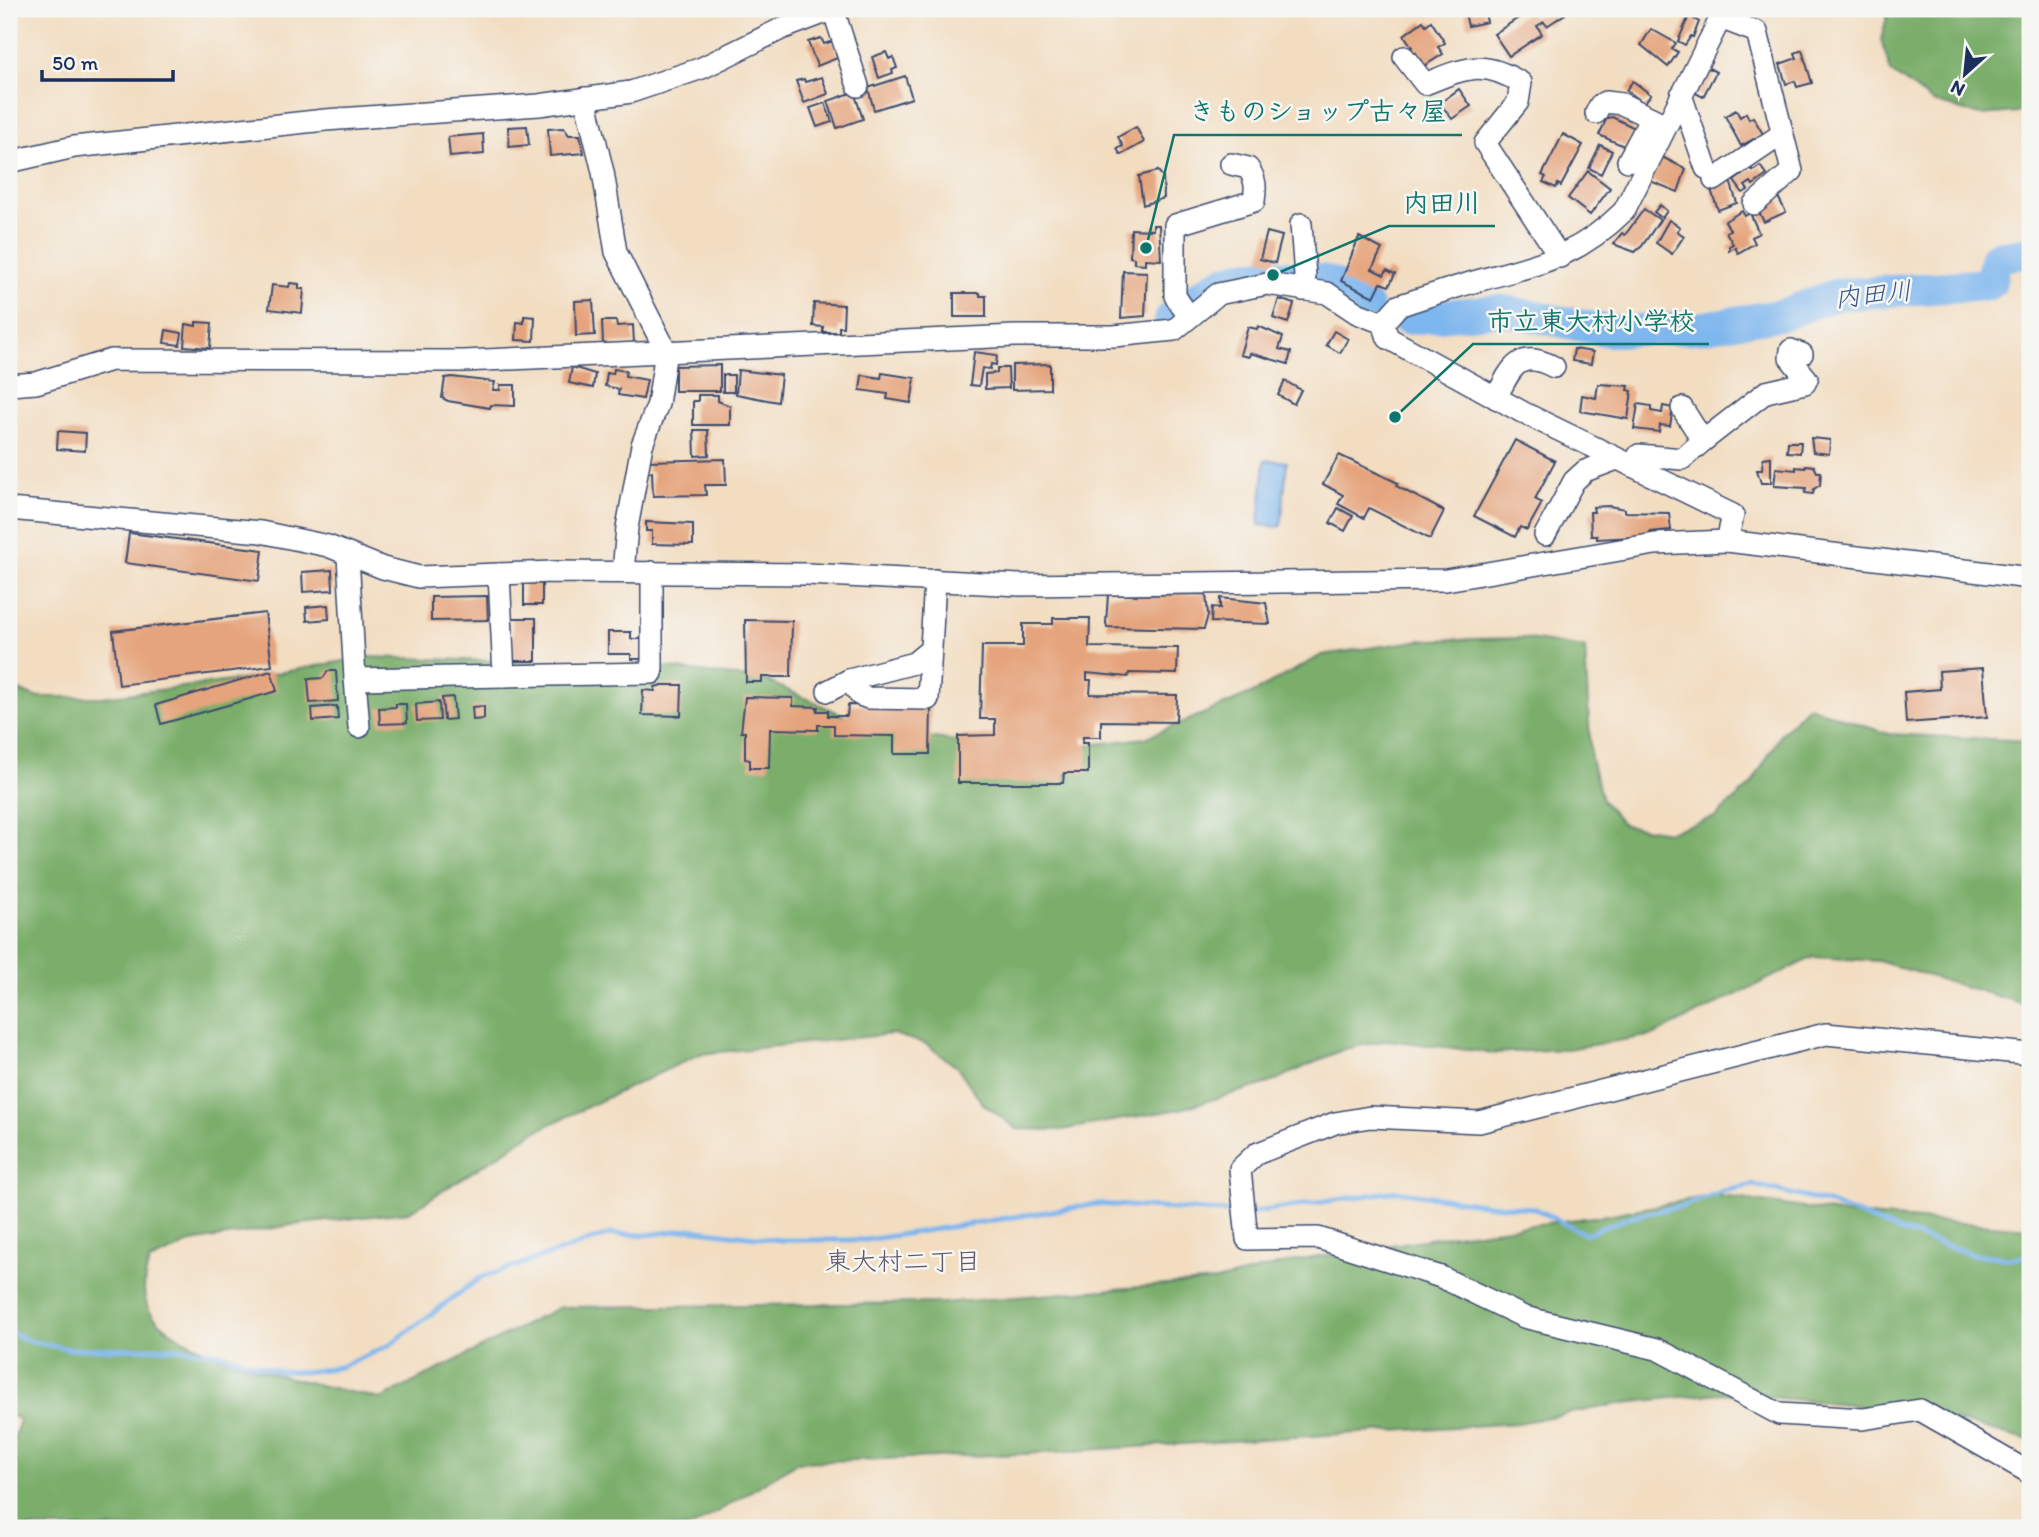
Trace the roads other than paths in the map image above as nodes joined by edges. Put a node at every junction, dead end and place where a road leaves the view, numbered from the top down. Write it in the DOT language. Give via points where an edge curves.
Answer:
graph roads {
  1 [pos="833,9"];
  2 [pos="1723,14"];
  3 [pos="1404,57"];
  4 [pos="858,86"];
  5 [pos="1681,95"];
  6 [pos="585,98"];
  7 [pos="1596,113"];
  8 [pos="1658,121"];
  9 [pos="1782,134"];
  10 [pos="9,162"];
  11 [pos="1628,162"];
  12 [pos="1231,164"];
  13 [pos="1754,204"];
  14 [pos="1301,224"];
  15 [pos="1560,257"];
  16 [pos="1304,283"];
  17 [pos="1189,316"];
  18 [pos="1383,323"];
  19 [pos="666,351"];
  20 [pos="1802,354"];
  21 [pos="1555,367"];
  22 [pos="9,385"];
  23 [pos="1496,398"];
  24 [pos="1682,408"];
  25 [pos="1703,441"];
  26 [pos="1625,463"];
  27 [pos="9,509"];
  28 [pos="1545,535"];
  29 [pos="1727,541"];
  30 [pos="348,556"];
  31 [pos="623,572"];
  32 [pos="652,572"];
  33 [pos="499,574"];
  34 [pos="2030,578"];
  35 [pos="935,580"];
  36 [pos="931,649"];
  37 [pos="504,676"];
  38 [pos="355,679"];
  39 [pos="849,680"];
  40 [pos="828,691"];
  41 [pos="359,727"];
  42 [pos="2030,1054"];
  43 [pos="2030,1473"];
  1 -- 4 [label="street"];
  1 -- 6 [label="street" via="702,68 631,92"];
  2 -- 5 [label="street"];
  2 -- 9 [label="street" via="1757,32"];
  3 -- 15 [label="street" via="1425,84 1477,67 1492,68 1521,83 1518,102 1485,143"];
  5 -- 8 [label="street"];
  5 -- 9 [label="street" via="1710,174"];
  6 -- 10 [label="street" via="74,147"];
  6 -- 19 [label="street" via="616,252"];
  7 -- 8 [label="street" via="1600,105 1612,102"];
  8 -- 11 [label="street"];
  8 -- 15 [label="street" via="1624,211 1600,235"];
  9 -- 13 [label="street" via="1792,171"];
  12 -- 17 [label="street" via="1248,168 1254,177 1254,201 1175,225 1175,296"];
  14 -- 16 [label="street"];
  15 -- 18 [label="street" via="1398,306"];
  16 -- 17 [label="street" via="1267,284 1218,294"];
  16 -- 18 [label="street"];
  17 -- 19 [label="street" via="1174,330 1114,336"];
  18 -- 23 [label="street" via="1388,338"];
  19 -- 22 [label="street" via="464,361 111,360 36,383"];
  19 -- 31 [label="street" via="658,404 642,445"];
  20 -- 25 [label="street" via="1791,351 1790,358 1807,379 1805,383 1766,392"];
  21 -- 23 [label="street" via="1535,359 1519,362"];
  23 -- 26 [label="street"];
  24 -- 25 [label="street"];
  25 -- 26 [label="street" via="1682,459 1639,455"];
  26 -- 28 [label="street" via="1585,471 1574,481"];
  26 -- 29 [label="street" via="1733,515"];
  27 -- 30 [label="street" via="261,532 328,546"];
  29 -- 34 [label="street"];
  29 -- 35 [label="street" via="1655,544 1446,580 1020,585"];
  30 -- 33 [label="street" via="419,577"];
  30 -- 38 [label="street"];
  31 -- 32 [label="street"];
  31 -- 33 [label="street"];
  32 -- 35 [label="street"];
  32 -- 37 [label="street" via="652,673"];
  33 -- 37 [label="street"];
  35 -- 36 [label="street"];
  36 -- 39 [label="street" via="914,663"];
  36 -- 39 [label="street" via="928,699 868,698"];
  37 -- 38 [label="street"];
  38 -- 41 [label="street"];
  39 -- 40 [label="street"];
  42 -- 43 [label="street" via="1826,1034 1479,1122 1370,1117 1335,1123 1256,1154 1240,1169 1247,1239 1318,1238 1441,1277 1524,1317 1657,1349 1779,1414 1863,1419 1920,1409"];
}
